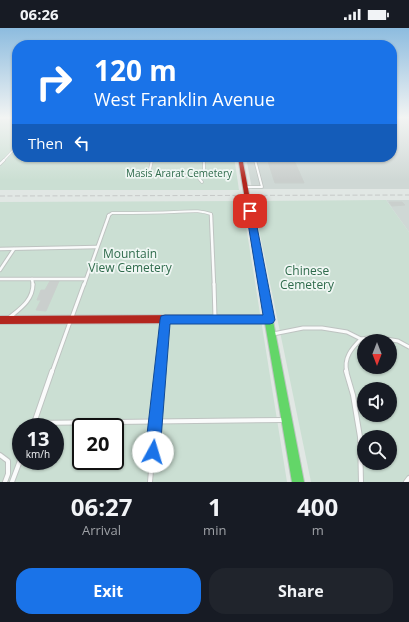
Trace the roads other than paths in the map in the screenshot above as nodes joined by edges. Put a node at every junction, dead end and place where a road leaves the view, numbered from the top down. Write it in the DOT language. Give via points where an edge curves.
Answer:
graph roads {
  1 [pos="12,151"];
  2 [pos="151,162"];
  3 [pos="204,162"];
  4 [pos="241,162"];
  5 [pos="256,162"];
  6 [pos="0,164"];
  7 [pos="197,176"];
  8 [pos="202,182"];
  9 [pos="246,187"];
  10 [pos="97,247"];
  11 [pos="0,249"];
  12 [pos="14,249"];
  13 [pos="0,270"];
  14 [pos="0,279"];
  15 [pos="32,279"];
  16 [pos="86,279"];
  17 [pos="3,320"];
  18 [pos="71,320"];
  19 [pos="165,320"];
  20 [pos="215,320"];
  21 [pos="270,320"];
  22 [pos="272,334"];
  23 [pos="357,337"];
  24 [pos="397,341"];
  25 [pos="357,343"];
  26 [pos="409,347"];
  27 [pos="36,418"];
  28 [pos="287,420"];
  29 [pos="156,423"];
  30 [pos="64,424"];
  31 [pos="0,455"];
  32 [pos="16,470"];
  33 [pos="409,478"];
  34 [pos="5,482"];
  35 [pos="12,482"];
  36 [pos="150,482"];
  37 [pos="298,482"];
  38 [pos="361,482"];
  39 [pos="406,482"];
  1 -- 6 [label="lane"];
  2 -- 7 [label="lane" via="149,174 152,175"];
  3 -- 7 [label="lane" via="204,172"];
  4 -- 9 [label="street"];
  5 -- 9 [label="lane" via="262,187"];
  7 -- 8 [label="lane"];
  9 -- 21 [label="street"];
  10 -- 12 [label="lane"];
  10 -- 16 [label="lane"];
  10 -- 20 [label="lane" via="110,213 192,210 209,212"];
  11 -- 12 [label="lane"];
  12 -- 13 [label="lane"];
  14 -- 15 [label="lane"];
  15 -- 16 [label="lane"];
  15 -- 17 [label="lane" via="34,287 29,302"];
  16 -- 18 [label="lane"];
  17 -- 18 [label="street"];
  18 -- 19 [label="street"];
  18 -- 27 [label="lane"];
  19 -- 20 [label="street"];
  19 -- 29 [label="lane"];
  20 -- 21 [label="street"];
  21 -- 22 [label="street"];
  22 -- 23 [label="lane" via="303,328 322,328 347,332"];
  22 -- 28 [label="street"];
  24 -- 26 [label="lane"];
  25 -- 38 [label="lane" via="350,350 345,366 360,437"];
  28 -- 29 [label="lane"];
  28 -- 37 [label="street"];
  29 -- 30 [label="lane"];
  29 -- 36 [label="lane"];
  31 -- 34 [label="lane" via="8,461"];
  32 -- 35 [label="lane"];
  33 -- 39 [label="lane"];
}
